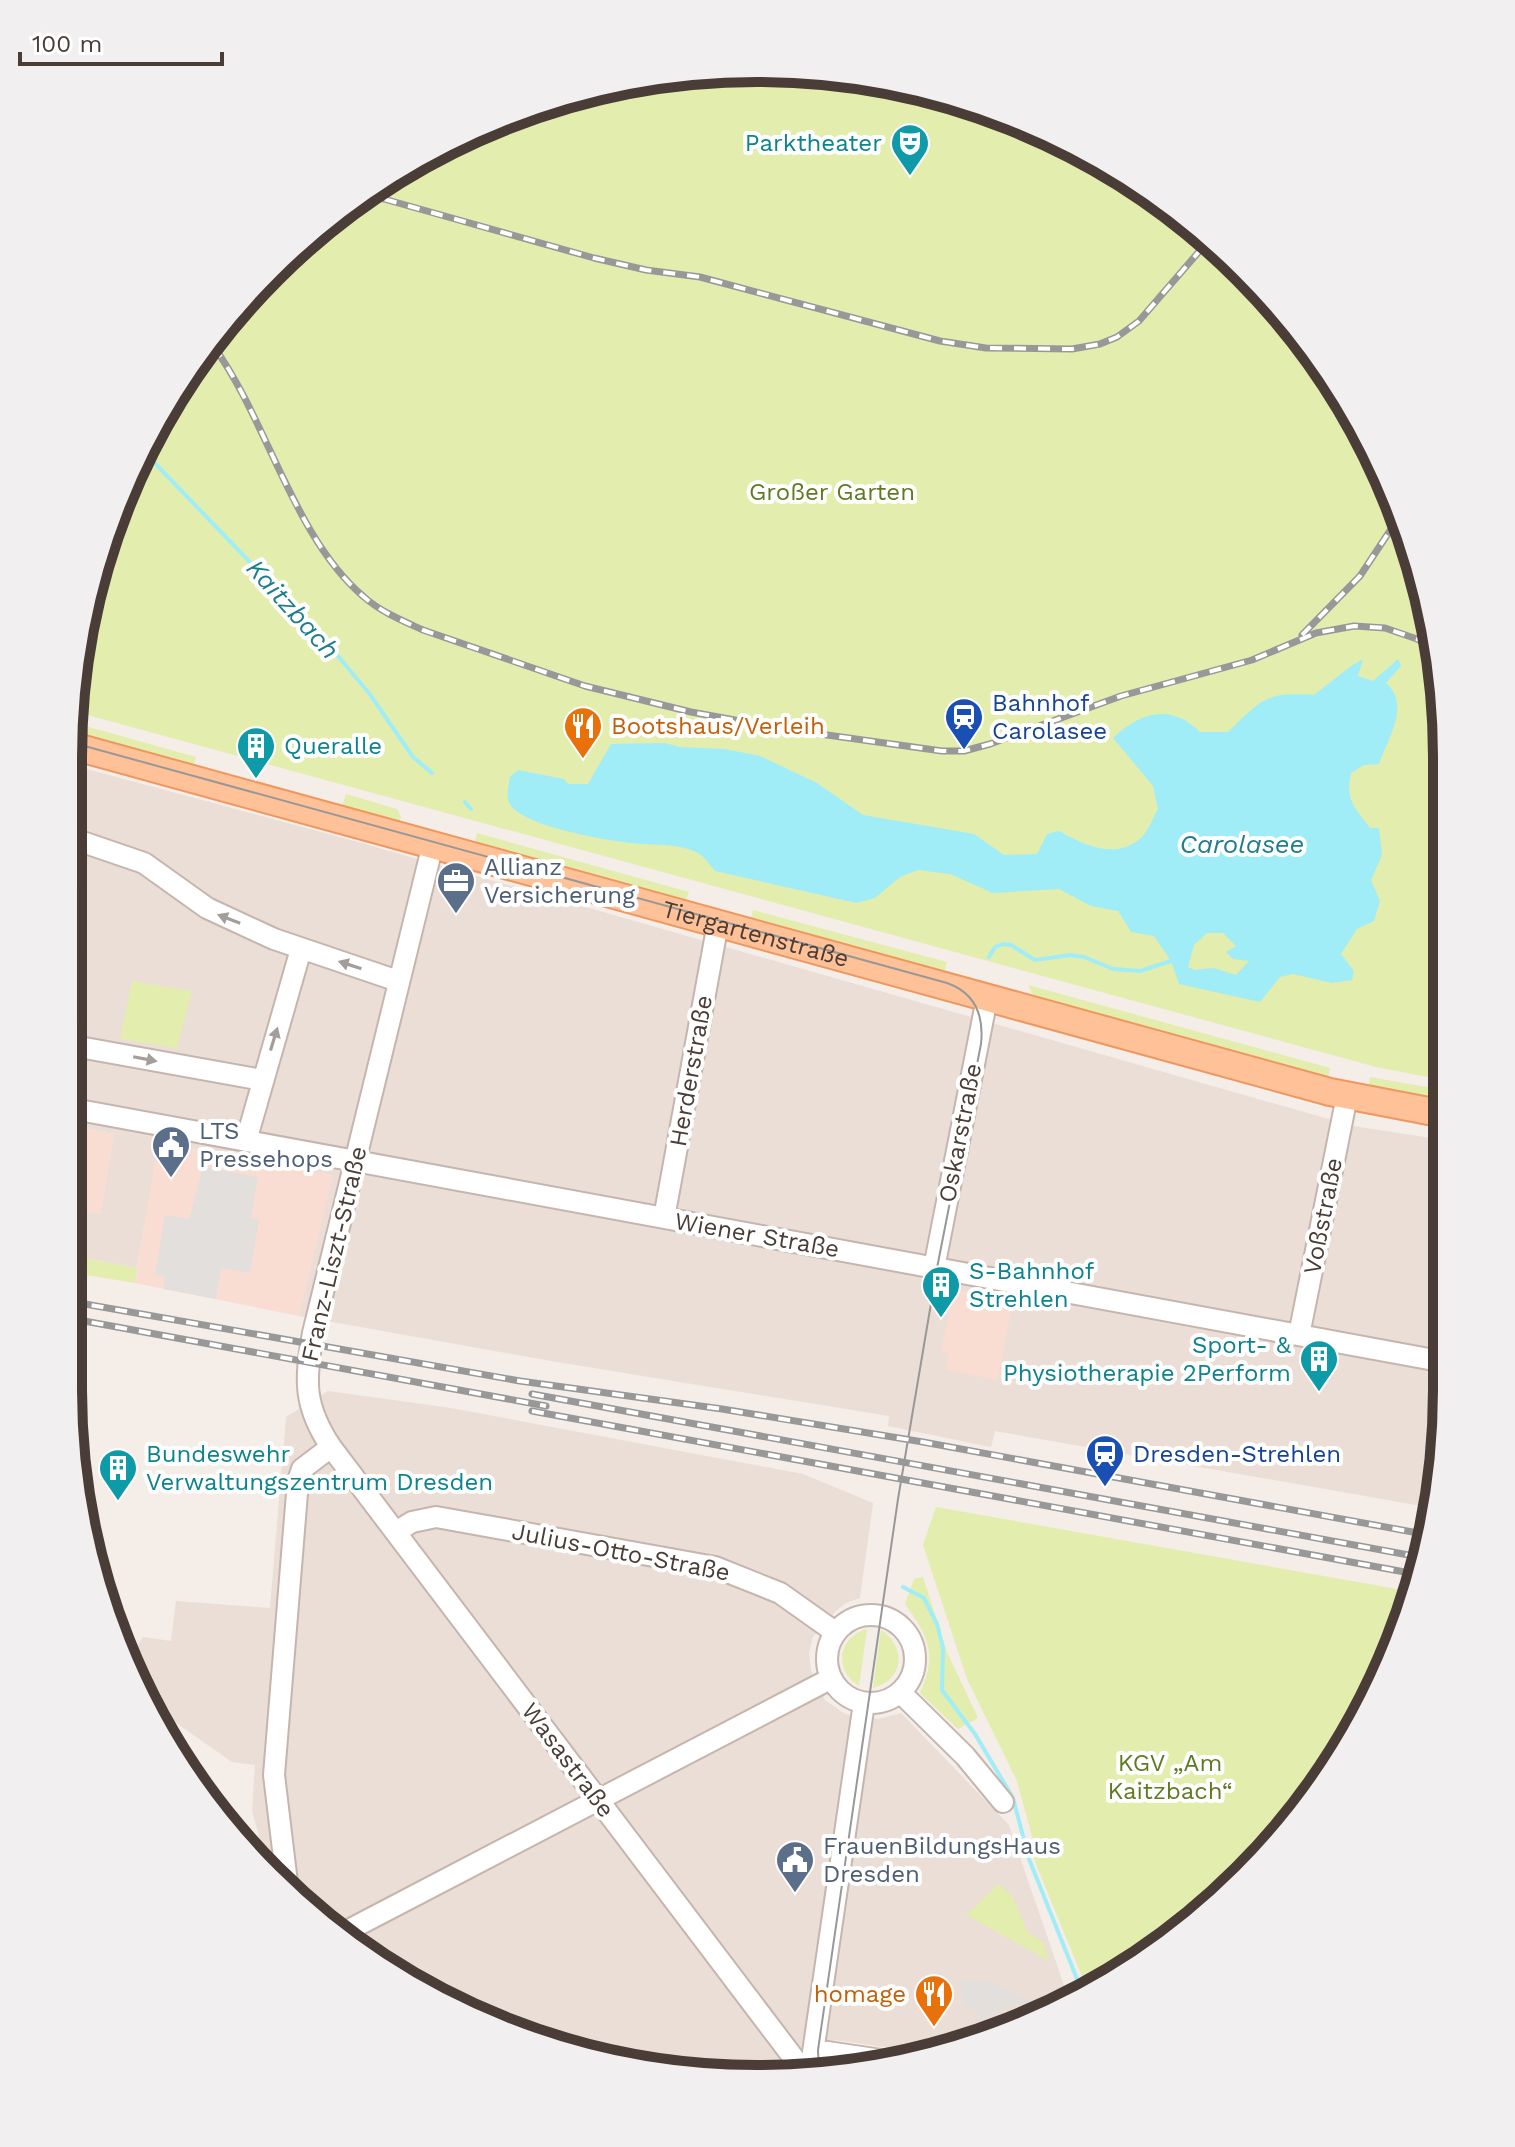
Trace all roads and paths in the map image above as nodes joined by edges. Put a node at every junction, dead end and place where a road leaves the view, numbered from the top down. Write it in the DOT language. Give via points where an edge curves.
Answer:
graph roads {
  1 [pos="82,749"];
  2 [pos="82,842"];
  3 [pos="433,844"];
  4 [pos="718,923"];
  5 [pos="301,949"];
  6 [pos="398,981"];
  7 [pos="987,998"];
  8 [pos="82,1048"];
  9 [pos="262,1080"];
  10 [pos="1347,1096"];
  11 [pos="82,1111"];
  12 [pos="1433,1112"];
  13 [pos="246,1141"];
  14 [pos="355,1161"];
  15 [pos="664,1218"];
  16 [pos="934,1268"];
  17 [pos="1299,1335"];
  18 [pos="1433,1360"];
  19 [pos="331,1447"];
  20 [pos="396,1532"];
  21 [pos="835,1632"];
  22 [pos="830,1679"];
  23 [pos="900,1692"];
  24 [pos="864,1703"];
  25 [pos="599,1801"];
  26 [pos="1003,1802"];
  27 [pos="286,1872"];
  28 [pos="351,1929"];
  29 [pos="814,2050"];
  30 [pos="860,2057"];
  31 [pos="811,2063"];
  32 [pos="801,2064"];
  1 -- 3 [label="main road, Tiergartenstraße"];
  5 -- 2 [label="street, one-way" via="218,915 144,863"];
  3 -- 4 [label="main road, Tiergartenstraße"];
  3 -- 6 [label="street, Franz-Liszt-Straße"];
  4 -- 7 [label="main road, Tiergartenstraße"];
  4 -- 15 [label="street, Herderstraße"];
  6 -- 5 [label="street, one-way"];
  9 -- 5 [label="street, one-way"];
  6 -- 14 [label="street, Franz-Liszt-Straße"];
  7 -- 10 [label="main road, Tiergartenstraße"];
  7 -- 16 [label="street, Oskarstraße"];
  8 -- 9 [label="street, one-way"];
  9 -- 13 [label="street"];
  10 -- 12 [label="main road, Tiergartenstraße"];
  10 -- 17 [label="street, Voßstraße"];
  11 -- 13 [label="street, Wiener Straße"];
  13 -- 14 [label="street, Wiener Straße"];
  14 -- 15 [label="street, Wiener Straße"];
  14 -- 19 [label="street, Franz-Liszt-Straße" via="313,1333 307,1380 311,1411"];
  15 -- 16 [label="street, Wiener Straße"];
  16 -- 17 [label="street, Wiener Straße"];
  17 -- 18 [label="street, Wiener Straße"];
  19 -- 20 [label="street, Wasastraße"];
  19 -- 27 [label="street" via="302,1469 298,1481 274,1775"];
  20 -- 21 [label="street, Julius-Otto-Straße" via="436,1517 715,1567 780,1593"];
  20 -- 25 [label="street, Wasastraße"];
  21 -- 22 [label="street" via="826,1655"];
  21 -- 23 [label="street" via="858,1616 871,1614 904,1629 915,1654 909,1681"];
  22 -- 24 [label="street" via="847,1697"];
  22 -- 25 [label="street"];
  23 -- 24 [label="street" via="879,1703"];
  23 -- 26 [label="street"];
  24 -- 29 [label="street"];
  25 -- 28 [label="street"];
  25 -- 32 [label="street, Wasastraße"];
  29 -- 30 [label="street"];
  29 -- 31 [label="street"];
}
